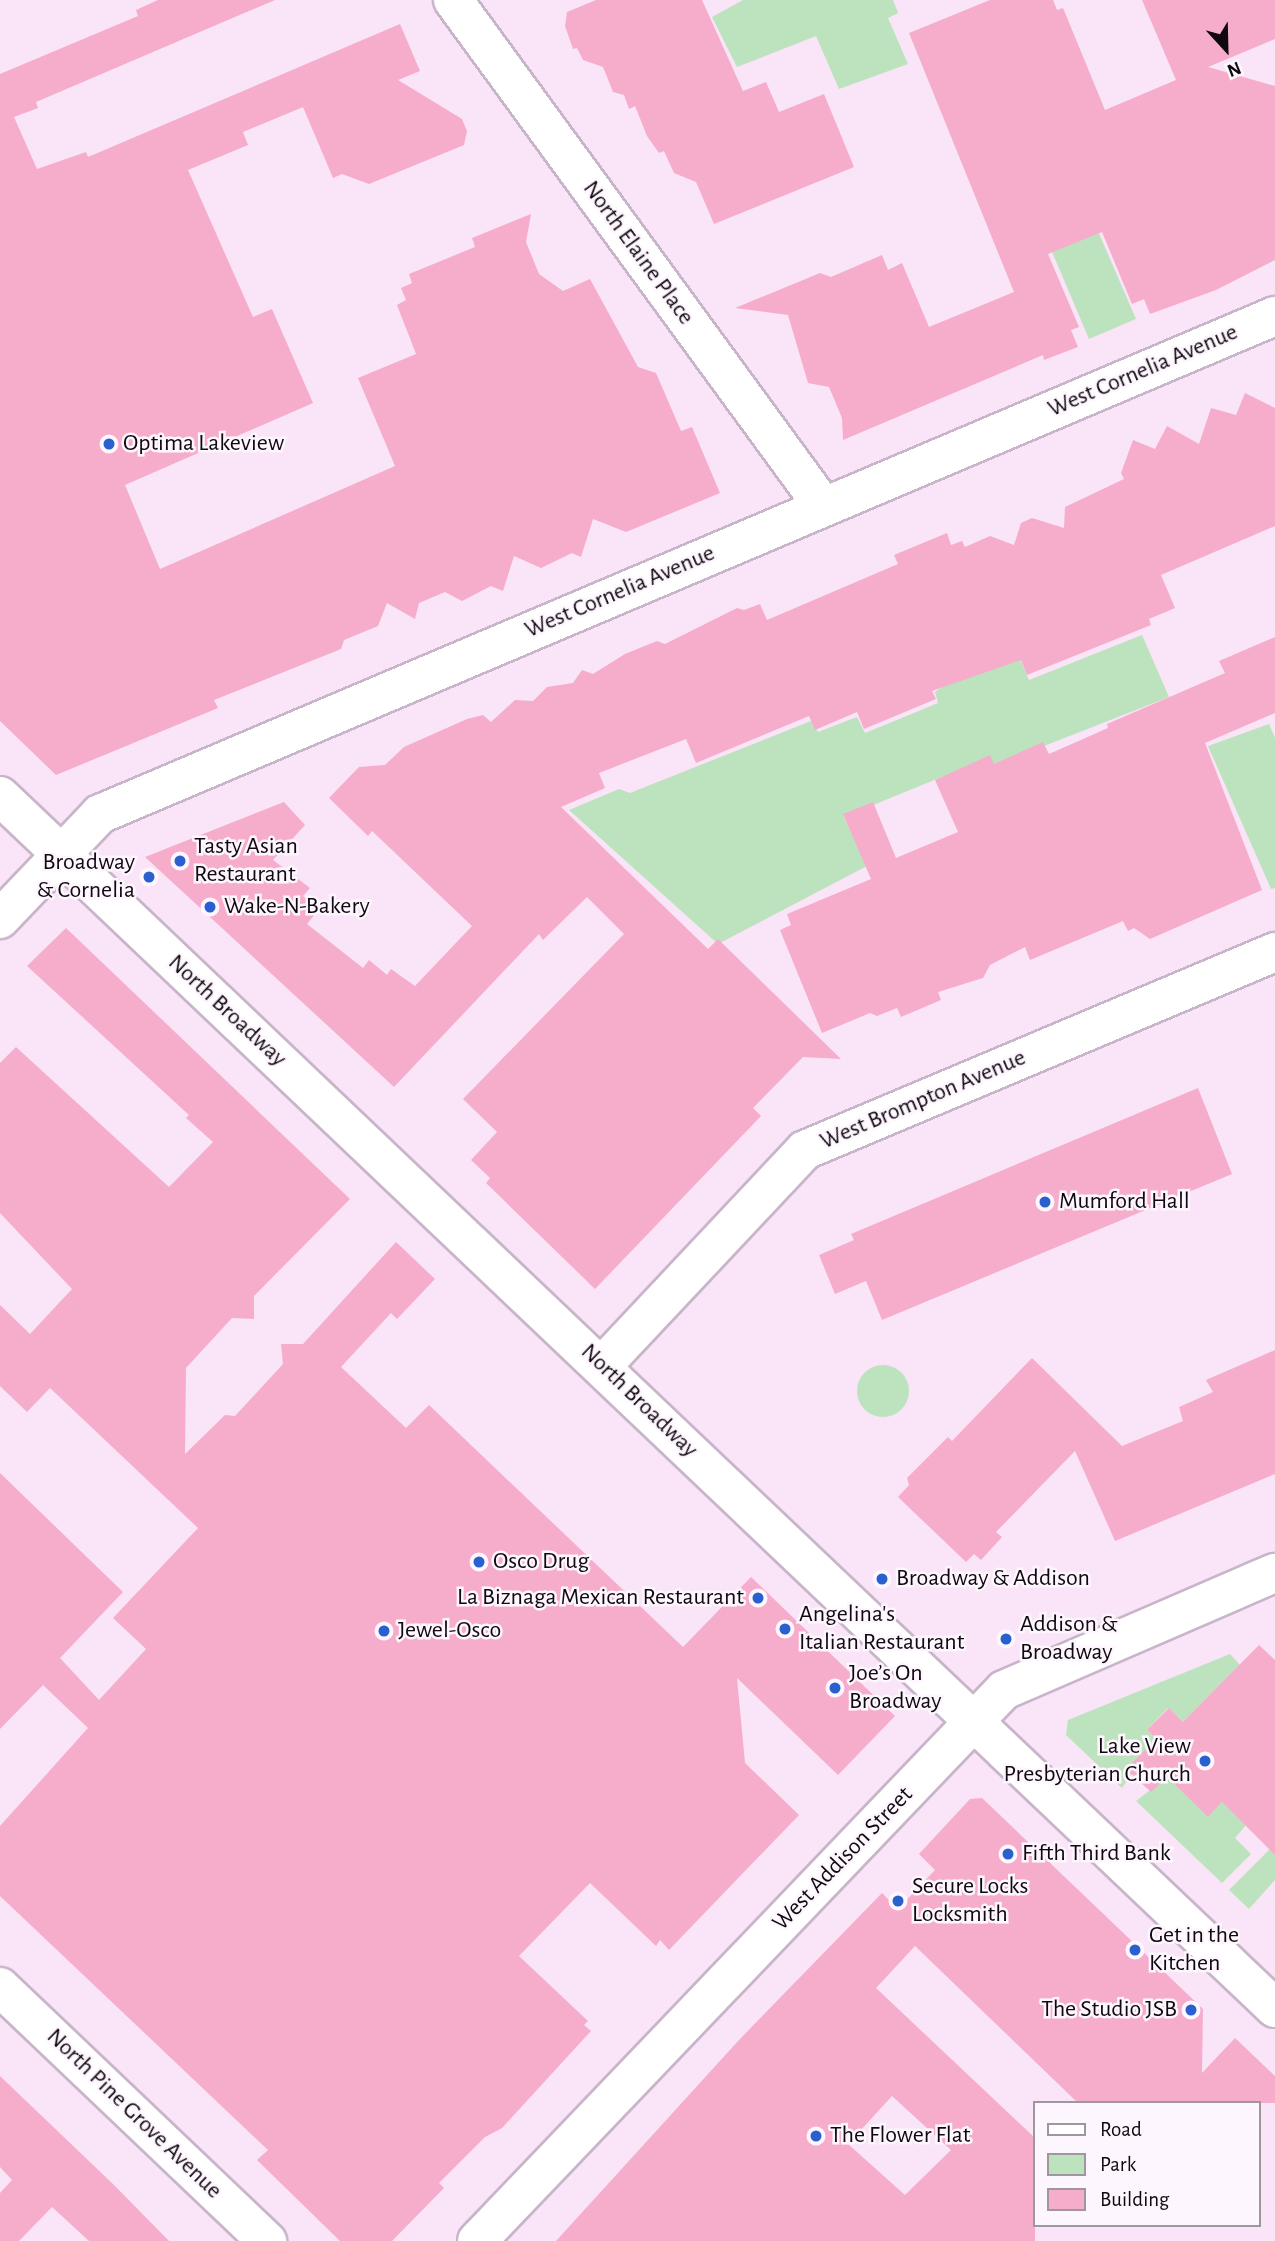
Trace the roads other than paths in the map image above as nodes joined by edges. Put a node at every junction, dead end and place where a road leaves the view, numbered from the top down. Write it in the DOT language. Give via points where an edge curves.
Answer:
graph roads {
  1 [pos="453,0"];
  2 [pos="1275,316"];
  3 [pos="824,506"];
  4 [pos="0,796"];
  5 [pos="61,854"];
  6 [pos="0,919"];
  7 [pos="1275,952"];
  8 [pos="602,1366"];
  9 [pos="1275,1573"];
  10 [pos="976,1720"];
  11 [pos="0,1987"];
  12 [pos="1275,2008"];
  13 [pos="267,2241"];
  14 [pos="477,2241"];
  1 -- 3 [label="street, North Elaine Place"];
  2 -- 3 [label="street, West Cornelia Avenue"];
  3 -- 5 [label="street, West Cornelia Avenue" via="100,814"];
  4 -- 5 [label="street, North Broadway"];
  5 -- 6 [label="street, West Cornelia Avenue"];
  5 -- 8 [label="street, North Broadway"];
  7 -- 8 [label="street, West Brompton Avenue" via="805,1150"];
  8 -- 10 [label="street, North Broadway"];
  9 -- 10 [label="street, West Addison Street" via="1004,1690"];
  10 -- 12 [label="street, North Broadway"];
  10 -- 14 [label="street, West Addison Street"];
  11 -- 13 [label="street, North Pine Grove Avenue"];
}
